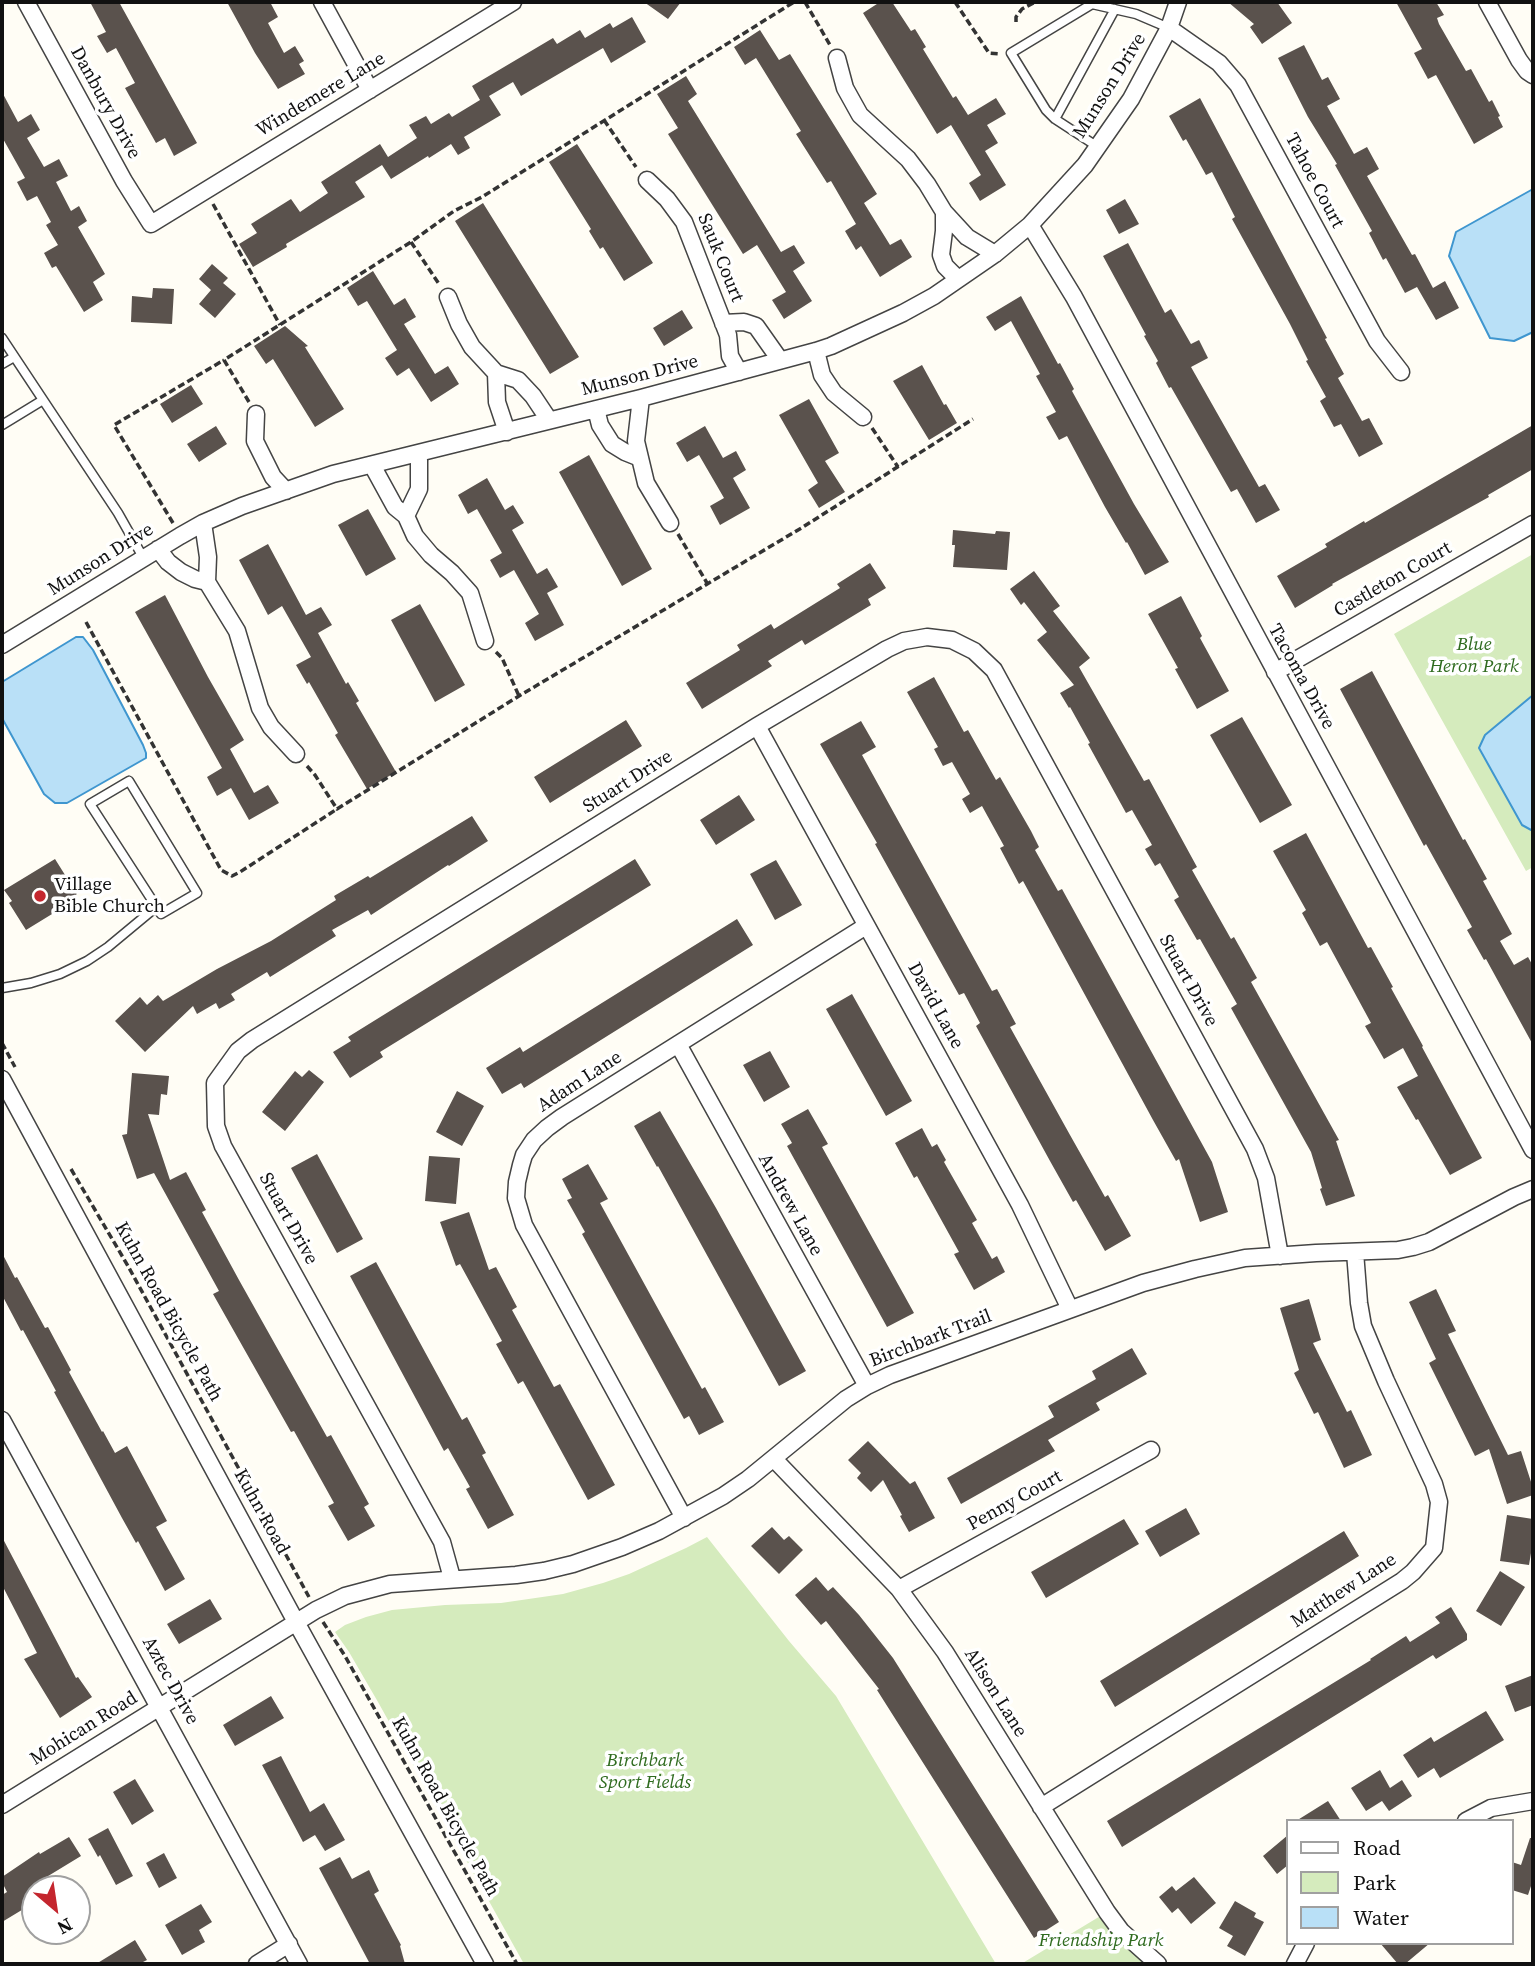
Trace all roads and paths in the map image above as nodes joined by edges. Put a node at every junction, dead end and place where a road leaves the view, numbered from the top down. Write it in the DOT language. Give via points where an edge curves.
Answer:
graph roads {
  1 [pos="26,2"];
  2 [pos="321,2"];
  3 [pos="513,2"];
  4 [pos="794,2"];
  5 [pos="805,2"];
  6 [pos="955,2"];
  7 [pos="1035,2"];
  8 [pos="1178,2"];
  9 [pos="1487,2"];
  10 [pos="1115,9"];
  11 [pos="1016,22"];
  12 [pos="1169,28"];
  13 [pos="1001,54"];
  14 [pos="837,58"];
  15 [pos="1533,75"];
  16 [pos="370,90"];
  17 [pos="1055,119"];
  18 [pos="604,120"];
  19 [pos="1098,147"];
  20 [pos="647,180"];
  21 [pos="206,190"];
  22 [pos="944,212"];
  23 [pos="150,224"];
  24 [pos="1030,225"];
  25 [pos="411,242"];
  26 [pos="995,254"];
  27 [pos="958,279"];
  28 [pos="448,297"];
  29 [pos="723,323"];
  30 [pos="280,325"];
  31 [pos="2,338"];
  32 [pos="816,351"];
  33 [pos="14,357"];
  34 [pos="224,360"];
  35 [pos="780,360"];
  36 [pos="2,364"];
  37 [pos="739,372"];
  38 [pos="1401,372"];
  39 [pos="496,373"];
  40 [pos="641,398"];
  41 [pos="43,400"];
  42 [pos="596,409"];
  43 [pos="256,414"];
  44 [pos="863,417"];
  45 [pos="973,419"];
  46 [pos="549,420"];
  47 [pos="2,425"];
  48 [pos="507,432"];
  49 [pos="419,453"];
  50 [pos="640,458"];
  51 [pos="372,465"];
  52 [pos="898,467"];
  53 [pos="286,491"];
  54 [pos="406,516"];
  55 [pos="203,523"];
  56 [pos="670,523"];
  57 [pos="1533,524"];
  58 [pos="180,536"];
  59 [pos="151,554"];
  60 [pos="207,582"];
  61 [pos="707,583"];
  62 [pos="86,622"];
  63 [pos="485,641"];
  64 [pos="2,645"];
  65 [pos="1275,672"];
  66 [pos="519,696"];
  67 [pos="757,726"];
  68 [pos="296,754"];
  69 [pos="337,809"];
  70 [pos="156,908"];
  71 [pos="866,926"];
  72 [pos="2,988"];
  73 [pos="2,1043"];
  74 [pos="678,1044"];
  75 [pos="15,1067"];
  76 [pos="2,1079"];
  77 [pos="1533,1150"];
  78 [pos="67,1161"];
  79 [pos="1533,1189"];
  80 [pos="1356,1252"];
  81 [pos="1280,1256"];
  82 [pos="1070,1309"];
  83 [pos="867,1386"];
  84 [pos="2,1420"];
  85 [pos="1151,1450"];
  86 [pos="774,1459"];
  87 [pos="684,1518"];
  88 [pos="452,1578"];
  89 [pos="899,1589"];
  90 [pos="308,1595"];
  91 [pos="296,1622"];
  92 [pos="326,1628"];
  93 [pos="160,1707"];
  94 [pos="1533,1801"];
  95 [pos="2,1805"];
  96 [pos="1041,1807"];
  97 [pos="1470,1819"];
  98 [pos="289,1944"];
  99 [pos="1305,1945"];
  100 [pos="257,1964"];
  101 [pos="299,1964"];
  102 [pos="485,1964"];
  103 [pos="516,1964"];
  104 [pos="1158,1964"];
  105 [pos="1295,1964"];
  1 -- 23 [label="street, Danbury Drive"];
  2 -- 16 [label="street"];
  3 -- 16 [label="street, Windemere Lane"];
  4 -- 18 [label="path"];
  5 -- 14 [label="path"];
  6 -- 13 [label="path" via="989,53"];
  7 -- 11 [label="path" via="1022,9"];
  8 -- 12 [label="street, Munson Drive"];
  9 -- 15 [label="street" via="1519,60"];
  10 -- 12 [label="lane"];
  10 -- 17 [label="lane"];
  10 -- 17 [label="lane" via="1092,4 1011,52"];
  12 -- 19 [label="street, Munson Drive" via="1132,99"];
  12 -- 38 [label="street, Tahoe Court" via="1219,63 1238,85 1377,341"];
  14 -- 22 [label="street" via="845,88 860,115 908,159"];
  16 -- 21 [label="street, Windemere Lane"];
  17 -- 19 [label="lane"];
  18 -- 20 [label="path"];
  18 -- 25 [label="path"];
  19 -- 24 [label="street, Munson Drive"];
  20 -- 29 [label="street, Sauk Court" via="684,222"];
  21 -- 23 [label="street, Windemere Lane"];
  21 -- 30 [label="path"];
  22 -- 26 [label="street" via="967,237"];
  22 -- 27 [label="street" via="941,255"];
  24 -- 26 [label="street, Munson Drive"];
  24 -- 65 [label="street, Tacoma Drive" via="1074,297"];
  25 -- 28 [label="path"];
  25 -- 30 [label="path"];
  26 -- 27 [label="street, Munson Drive"];
  27 -- 32 [label="street, Munson Drive" via="903,313"];
  28 -- 39 [label="street" via="472,347"];
  29 -- 35 [label="street, Sauk Court" via="756,326"];
  29 -- 37 [label="street, Sauk Court" via="730,356"];
  30 -- 34 [label="path"];
  31 -- 33 [label="lane"];
  32 -- 35 [label="street, Munson Drive"];
  32 -- 44 [label="street" via="822,375 834,393"];
  33 -- 36 [label="lane"];
  33 -- 41 [label="lane"];
  34 -- 43 [label="path"];
  34 -- 58 [label="path" via="114,425"];
  35 -- 37 [label="street, Munson Drive"];
  37 -- 40 [label="street, Munson Drive"];
  39 -- 46 [label="street" via="518,380"];
  39 -- 48 [label="street" via="497,402"];
  40 -- 42 [label="street, Munson Drive"];
  40 -- 50 [label="street" via="636,441"];
  41 -- 47 [label="lane"];
  41 -- 59 [label="lane" via="130,537"];
  42 -- 46 [label="street, Munson Drive"];
  42 -- 50 [label="street" via="612,444"];
  43 -- 53 [label="street" via="255,441 273,477"];
  44 -- 52 [label="path"];
  45 -- 52 [label="path"];
  46 -- 48 [label="street, Munson Drive"];
  48 -- 49 [label="street, Munson Drive"];
  49 -- 51 [label="street, Munson Drive"];
  49 -- 54 [label="street" via="419,489"];
  50 -- 56 [label="street" via="646,483"];
  51 -- 53 [label="street, Munson Drive"];
  51 -- 54 [label="street" via="395,507"];
  52 -- 61 [label="path"];
  53 -- 55 [label="street, Munson Drive"];
  54 -- 63 [label="street" via="415,536 470,593"];
  55 -- 58 [label="street, Munson Drive"];
  55 -- 60 [label="street"];
  56 -- 61 [label="path"];
  57 -- 65 [label="street, Castleton Court"];
  58 -- 59 [label="street, Munson Drive"];
  59 -- 60 [label="street"];
  59 -- 64 [label="street, Munson Drive"];
  60 -- 68 [label="street" via="237,631 260,708"];
  61 -- 66 [label="path"];
  62 -- 69 [label="path" via="221,870 232,876 240,872"];
  63 -- 66 [label="path" via="502,658"];
  65 -- 77 [label="street, Tacoma Drive"];
  66 -- 69 [label="path"];
  67 -- 71 [label="street, David Lane"];
  67 -- 81 [label="street, Stuart Drive" via="904,641 952,640 986,660 1255,1149 1266,1178"];
  67 -- 88 [label="street, Stuart Drive" via="252,1040 215,1083 216,1126 223,1146 442,1542"];
  68 -- 69 [label="path"];
  70 -- 70 [label="lane" via="161,914 197,893 129,781 90,804"];
  70 -- 72 [label="lane" via="87,961 60,974"];
  71 -- 74 [label="street, Adam Lane"];
  71 -- 82 [label="street, David Lane" via="1020,1205"];
  73 -- 75 [label="path"];
  74 -- 83 [label="street, Andrew Lane"];
  74 -- 87 [label="street, Adam Lane" via="534,1140 524,1155 516,1198 524,1225"];
  76 -- 91 [label="street, Kuhn Road"];
  78 -- 90 [label="path, Kuhn Road Bicycle Path"];
  79 -- 80 [label="street, Birchbark Trail" via="1429,1242 1398,1250"];
  80 -- 81 [label="street, Birchbark Trail"];
  80 -- 96 [label="street, Matthew Lane" via="1363,1326 1434,1483 1439,1502 1434,1548 1402,1581"];
  81 -- 82 [label="street, Birchbark Trail" via="1195,1269"];
  82 -- 83 [label="street, Birchbark Trail"];
  83 -- 86 [label="street, Birchbark Trail"];
  84 -- 93 [label="street, Aztec Drive"];
  85 -- 89 [label="street, Penny Court"];
  86 -- 87 [label="street, Birchbark Trail"];
  86 -- 89 [label="street, Alison Lane"];
  87 -- 88 [label="street, Birchbark Trail" via="622,1548 544,1572"];
  88 -- 91 [label="street, Birchbark Trail" via="363,1590"];
  89 -- 96 [label="street, Alison Lane" via="945,1652"];
  91 -- 93 [label="street, Mohican Road"];
  91 -- 102 [label="street, Kuhn Road"];
  92 -- 103 [label="path, Kuhn Road Bicycle Path"];
  93 -- 95 [label="street, Mohican Road"];
  93 -- 98 [label="street, Aztec Drive"];
  94 -- 97 [label="street" via="1491,1808"];
  96 -- 104 [label="street, Alison Lane" via="1121,1931"];
  98 -- 100 [label="street"];
  98 -- 101 [label="street, Aztec Drive"];
  99 -- 105 [label="street"];
}
